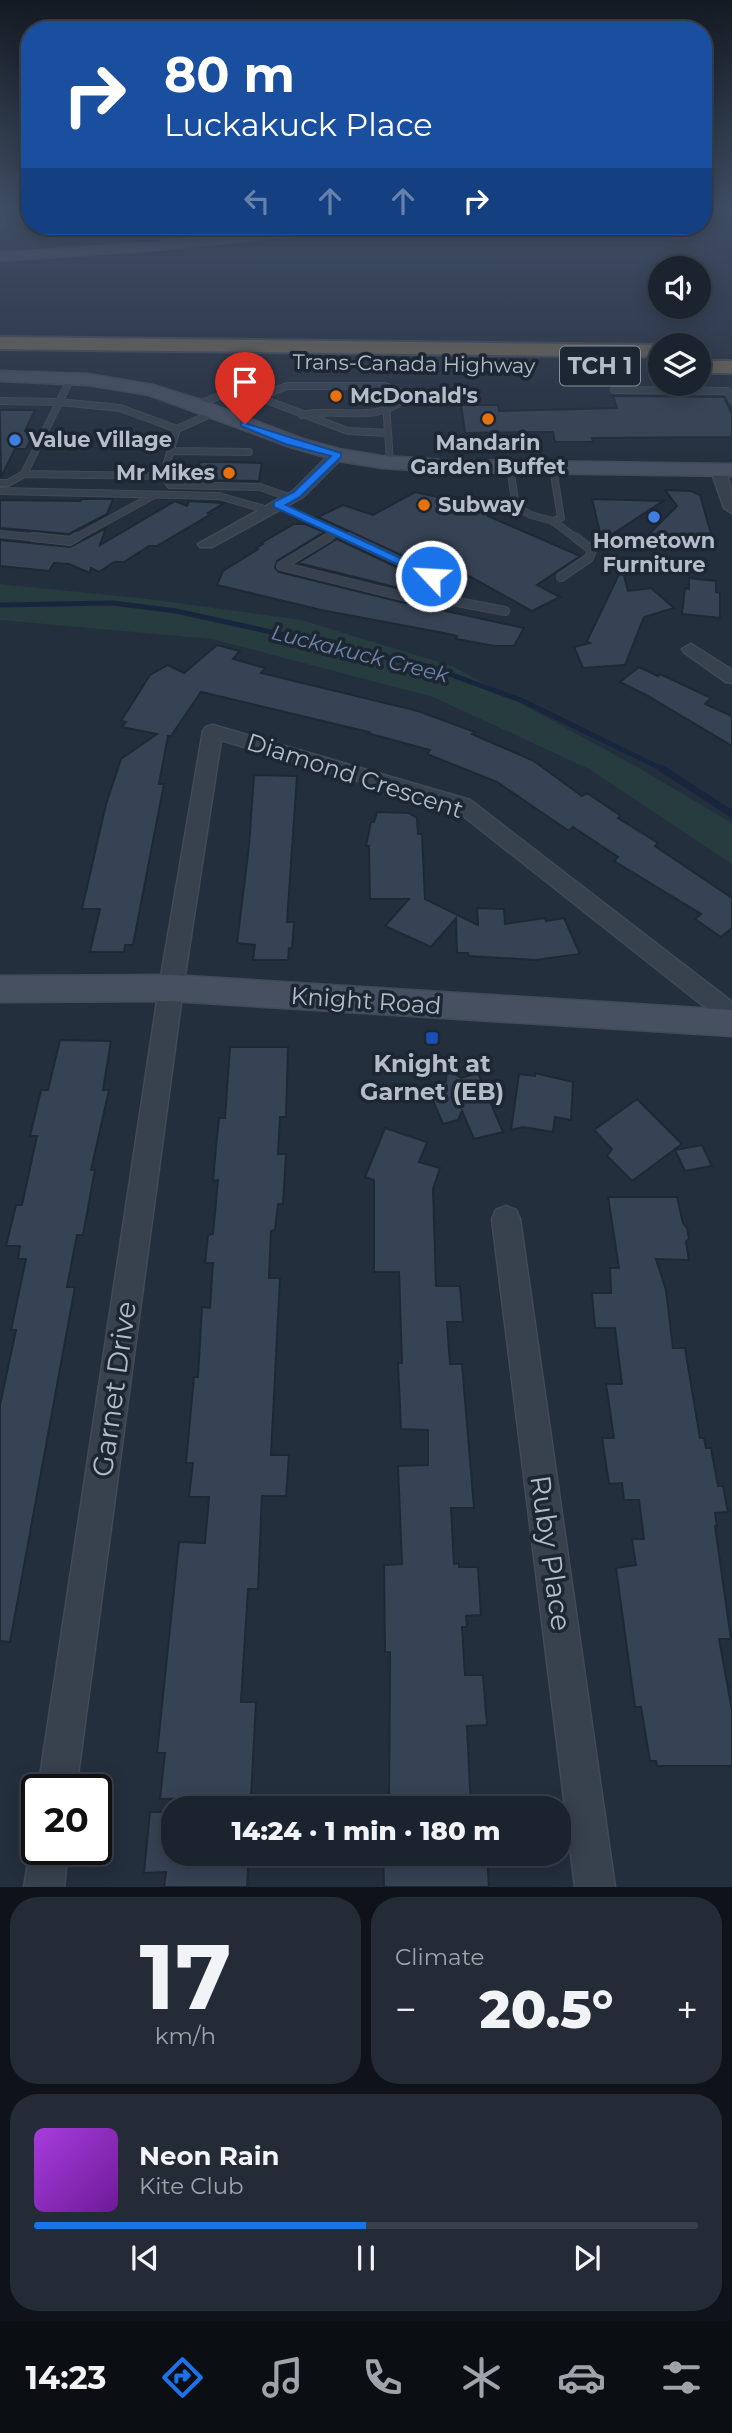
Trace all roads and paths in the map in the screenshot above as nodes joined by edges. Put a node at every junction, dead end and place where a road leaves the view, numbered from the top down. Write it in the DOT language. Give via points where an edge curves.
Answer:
graph roads {
  1 [pos="0,343"];
  2 [pos="648,351"];
  3 [pos="711,351"];
  4 [pos="732,351"];
  5 [pos="0,359"];
  6 [pos="648,367"];
  7 [pos="711,367"];
  8 [pos="732,367"];
  9 [pos="0,376"];
  10 [pos="71,378"];
  11 [pos="385,386"];
  12 [pos="614,390"];
  13 [pos="258,397"];
  14 [pos="732,400"];
  15 [pos="0,401"];
  16 [pos="59,402"];
  17 [pos="205,408"];
  18 [pos="386,411"];
  19 [pos="302,415"];
  20 [pos="177,429"];
  21 [pos="388,433"];
  22 [pos="170,451"];
  23 [pos="248,452"];
  24 [pos="337,455"];
  25 [pos="390,463"];
  26 [pos="510,467"];
  27 [pos="553,468"];
  28 [pos="725,470"];
  29 [pos="24,474"];
  30 [pos="163,476"];
  31 [pos="0,483"];
  32 [pos="0,491"];
  33 [pos="156,494"];
  34 [pos="279,504"];
  35 [pos="732,508"];
  36 [pos="553,521"];
  37 [pos="338,532"];
  38 [pos="0,534"];
  39 [pos="206,544"];
  40 [pos="561,577"];
  41 [pos="426,596"];
  42 [pos="505,611"];
  43 [pos="691,649"];
  44 [pos="732,678"];
  45 [pos="171,988"];
  46 [pos="0,989"];
  47 [pos="732,1016"];
  48 [pos="732,1023"];
  49 [pos="506,1220"];
  50 [pos="59,1774"];
  51 [pos="47,1865"];
  52 [pos="44,1887"];
  53 [pos="595,1887"];
  1 -- 2 [label="highway, Trans-Canada Highway / TCH 1"];
  3 -- 4 [label="highway"];
  5 -- 6 [label="highway, Trans-Canada Highway / TCH 1"];
  7 -- 8 [label="highway"];
  9 -- 10 [label="street"];
  10 -- 16 [label="lane"];
  10 -- 17 [label="street" via="135,386"];
  11 -- 13 [label="lane" via="287,386"];
  11 -- 18 [label="lane"];
  11 -- 18 [label="lane" via="402,393 403,399"];
  12 -- 14 [label="lane" via="728,391"];
  13 -- 17 [label="lane" via="232,391"];
  13 -- 19 [label="lane"];
  15 -- 16 [label="lane"];
  16 -- 20 [label="lane" via="120,408"];
  16 -- 29 [label="lane"];
  17 -- 20 [label="lane"];
  17 -- 24 [label="street" via="289,442"];
  18 -- 19 [label="lane"];
  18 -- 21 [label="lane"];
  19 -- 21 [label="lane" via="356,432"];
  20 -- 22 [label="lane"];
  21 -- 25 [label="lane"];
  22 -- 23 [label="lane"];
  22 -- 30 [label="lane"];
  24 -- 25 [label="street"];
  24 -- 34 [label="street"];
  25 -- 26 [label="street"];
  26 -- 27 [label="street"];
  26 -- 36 [label="lane" via="516,507"];
  27 -- 28 [label="street"];
  27 -- 36 [label="lane" via="561,518"];
  28 -- 35 [label="street"];
  29 -- 30 [label="lane"];
  29 -- 31 [label="lane"];
  30 -- 34 [label="lane" via="170,485 260,487"];
  32 -- 33 [label="lane"];
  33 -- 34 [label="lane"];
  33 -- 38 [label="lane" via="70,541"];
  34 -- 37 [label="lane"];
  34 -- 39 [label="street"];
  36 -- 40 [label="lane" via="592,551"];
  37 -- 41 [label="lane" via="431,576 434,586"];
  37 -- 41 [label="lane" via="281,566 406,597"];
  41 -- 42 [label="lane"];
  43 -- 44 [label="street"];
  45 -- 46 [label="street, Knight Road"];
  45 -- 47 [label="street, Diamond Crescent" via="213,731 463,805"];
  45 -- 48 [label="street, Knight Road"];
  45 -- 50 [label="street, Garnet Drive"];
  49 -- 53 [label="street, Ruby Place"];
  51 -- 52 [label="street"];
}
